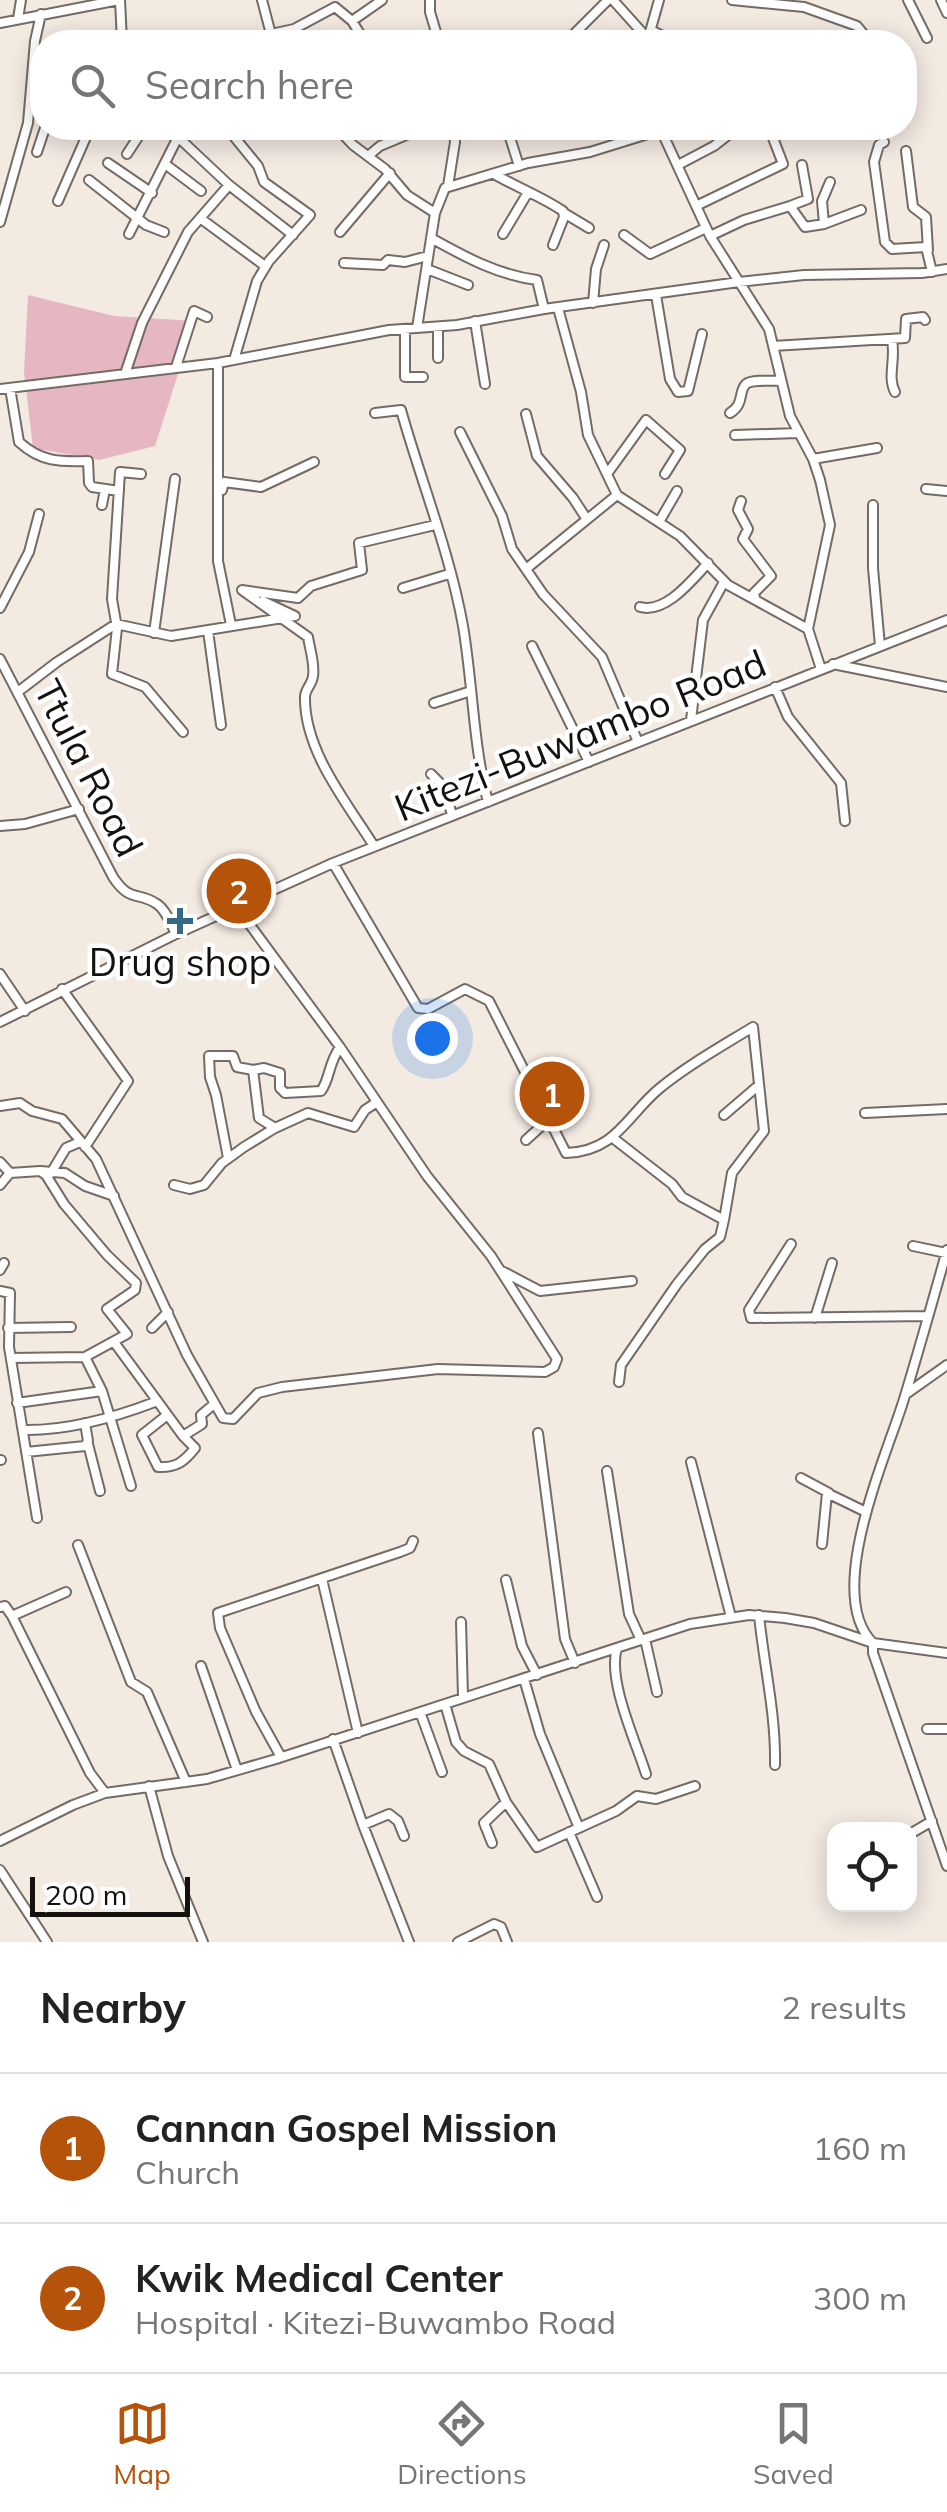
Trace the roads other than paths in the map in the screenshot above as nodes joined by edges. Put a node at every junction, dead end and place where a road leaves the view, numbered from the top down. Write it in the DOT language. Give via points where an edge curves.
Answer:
graph roads {
  1 [pos="21,0"];
  2 [pos="117,0"];
  3 [pos="262,0"];
  4 [pos="382,0"];
  5 [pos="430,0"];
  6 [pos="610,0"];
  7 [pos="660,0"];
  8 [pos="732,0"];
  9 [pos="908,0"];
  10 [pos="941,0"];
  11 [pos="947,13"];
  12 [pos="42,14"];
  13 [pos="18,19"];
  14 [pos="352,21"];
  15 [pos="0,23"];
  16 [pos="38,30"];
  17 [pos="121,30"];
  18 [pos="270,30"];
  19 [pos="292,30"];
  20 [pos="358,30"];
  21 [pos="436,30"];
  22 [pos="579,30"];
  23 [pos="642,30"];
  24 [pos="651,30"];
  25 [pos="860,30"];
  26 [pos="927,38"];
  27 [pos="30,116"];
  28 [pos="42,140"];
  29 [pos="85,140"];
  30 [pos="136,140"];
  31 [pos="173,140"];
  32 [pos="186,140"];
  33 [pos="237,140"];
  34 [pos="350,140"];
  35 [pos="394,140"];
  36 [pos="455,140"];
  37 [pos="511,140"];
  38 [pos="627,140"];
  39 [pos="666,140"];
  40 [pos="722,140"];
  41 [pos="774,140"];
  42 [pos="884,142"];
  43 [pos="37,152"];
  44 [pos="906,152"];
  45 [pos="127,154"];
  46 [pos="368,156"];
  47 [pos="108,163"];
  48 [pos="164,164"];
  49 [pos="678,165"];
  50 [pos="519,166"];
  51 [pos="802,166"];
  52 [pos="390,173"];
  53 [pos="494,174"];
  54 [pos="89,180"];
  55 [pos="830,182"];
  56 [pos="229,185"];
  57 [pos="448,186"];
  58 [pos="200,192"];
  59 [pos="152,193"];
  60 [pos="528,194"];
  61 [pos="58,200"];
  62 [pos="696,206"];
  63 [pos="790,206"];
  64 [pos="861,210"];
  65 [pos="564,212"];
  66 [pos="434,213"];
  67 [pos="138,218"];
  68 [pos="200,218"];
  69 [pos="0,222"];
  70 [pos="824,224"];
  71 [pos="589,228"];
  72 [pos="164,232"];
  73 [pos="340,232"];
  74 [pos="708,232"];
  75 [pos="129,234"];
  76 [pos="503,234"];
  77 [pos="293,235"];
  78 [pos="624,235"];
  79 [pos="432,238"];
  80 [pos="604,244"];
  81 [pos="553,245"];
  82 [pos="928,252"];
  83 [pos="428,256"];
  84 [pos="344,263"];
  85 [pos="265,266"];
  86 [pos="947,268"];
  87 [pos="426,269"];
  88 [pos="932,272"];
  89 [pos="738,282"];
  90 [pos="468,286"];
  91 [pos="656,295"];
  92 [pos="593,303"];
  93 [pos="544,308"];
  94 [pos="558,308"];
  95 [pos="208,317"];
  96 [pos="925,320"];
  97 [pos="475,321"];
  98 [pos="438,327"];
  99 [pos="418,328"];
  100 [pos="406,329"];
  101 [pos="702,334"];
  102 [pos="892,340"];
  103 [pos="773,346"];
  104 [pos="438,358"];
  105 [pos="234,360"];
  106 [pos="218,363"];
  107 [pos="176,367"];
  108 [pos="125,374"];
  109 [pos="424,377"];
  110 [pos="781,380"];
  111 [pos="485,384"];
  112 [pos="5,389"];
  113 [pos="895,392"];
  114 [pos="730,413"];
  115 [pos="375,414"];
  116 [pos="526,414"];
  117 [pos="460,432"];
  118 [pos="798,433"];
  119 [pos="735,435"];
  120 [pos="877,448"];
  121 [pos="813,459"];
  122 [pos="314,462"];
  123 [pos="141,474"];
  124 [pos="607,474"];
  125 [pos="665,474"];
  126 [pos="175,478"];
  127 [pos="106,489"];
  128 [pos="926,490"];
  129 [pos="119,491"];
  130 [pos="678,491"];
  131 [pos="947,491"];
  132 [pos="617,495"];
  133 [pos="741,501"];
  134 [pos="873,505"];
  135 [pos="102,506"];
  136 [pos="218,510"];
  137 [pos="39,514"];
  138 [pos="586,518"];
  139 [pos="659,522"];
  140 [pos="435,524"];
  141 [pos="708,564"];
  142 [pos="526,569"];
  143 [pos="449,574"];
  144 [pos="724,582"];
  145 [pos="403,588"];
  146 [pos="242,590"];
  147 [pos="754,598"];
  148 [pos="640,607"];
  149 [pos="0,608"];
  150 [pos="947,620"];
  151 [pos="116,624"];
  152 [pos="231,625"];
  153 [pos="808,628"];
  154 [pos="208,631"];
  155 [pos="154,633"];
  156 [pos="532,646"];
  157 [pos="880,646"];
  158 [pos="0,659"];
  159 [pos="833,664"];
  160 [pos="820,669"];
  161 [pos="775,686"];
  162 [pos="947,687"];
  163 [pos="470,690"];
  164 [pos="19,692"];
  165 [pos="434,704"];
  166 [pos="691,720"];
  167 [pos="221,725"];
  168 [pos="184,732"];
  169 [pos="638,742"];
  170 [pos="589,762"];
  171 [pos="431,774"];
  172 [pos="488,802"];
  173 [pos="80,809"];
  174 [pos="452,815"];
  175 [pos="845,821"];
  176 [pos="0,826"];
  177 [pos="374,846"];
  178 [pos="332,863"];
  179 [pos="236,906"];
  180 [pos="176,934"];
  181 [pos="0,974"];
  182 [pos="62,989"];
  183 [pos="25,1011"];
  184 [pos="0,1022"];
  185 [pos="340,1046"];
  186 [pos="252,1070"];
  187 [pos="563,1078"];
  188 [pos="759,1085"];
  189 [pos="531,1088"];
  190 [pos="377,1102"];
  191 [pos="0,1106"];
  192 [pos="947,1109"];
  193 [pos="865,1113"];
  194 [pos="724,1116"];
  195 [pos="548,1120"];
  196 [pos="274,1128"];
  197 [pos="613,1138"];
  198 [pos="526,1140"];
  199 [pos="82,1144"];
  200 [pos="228,1158"];
  201 [pos="0,1162"];
  202 [pos="40,1171"];
  203 [pos="52,1172"];
  204 [pos="10,1173"];
  205 [pos="0,1185"];
  206 [pos="174,1185"];
  207 [pos="114,1196"];
  208 [pos="724,1220"];
  209 [pos="792,1244"];
  210 [pos="913,1246"];
  211 [pos="947,1252"];
  212 [pos="832,1264"];
  213 [pos="500,1270"];
  214 [pos="944,1277"];
  215 [pos="632,1281"];
  216 [pos="0,1291"];
  217 [pos="168,1312"];
  218 [pos="928,1316"];
  219 [pos="816,1318"];
  220 [pos="71,1327"];
  221 [pos="8,1328"];
  222 [pos="152,1328"];
  223 [pos="114,1342"];
  224 [pos="86,1357"];
  225 [pos="11,1358"];
  226 [pos="947,1365"];
  227 [pos="619,1382"];
  228 [pos="102,1391"];
  229 [pos="906,1394"];
  230 [pos="155,1402"];
  231 [pos="18,1403"];
  232 [pos="213,1405"];
  233 [pos="166,1416"];
  234 [pos="111,1418"];
  235 [pos="85,1423"];
  236 [pos="22,1430"];
  237 [pos="538,1434"];
  238 [pos="183,1436"];
  239 [pos="88,1444"];
  240 [pos="26,1452"];
  241 [pos="691,1462"];
  242 [pos="607,1470"];
  243 [pos="800,1478"];
  244 [pos="131,1486"];
  245 [pos="100,1491"];
  246 [pos="828,1493"];
  247 [pos="864,1512"];
  248 [pos="37,1518"];
  249 [pos="413,1541"];
  250 [pos="78,1544"];
  251 [pos="822,1544"];
  252 [pos="322,1579"];
  253 [pos="506,1580"];
  254 [pos="66,1592"];
  255 [pos="0,1608"];
  256 [pos="12,1616"];
  257 [pos="759,1616"];
  258 [pos="730,1617"];
  259 [pos="461,1622"];
  260 [pos="643,1640"];
  261 [pos="872,1643"];
  262 [pos="617,1648"];
  263 [pos="947,1653"];
  264 [pos="574,1663"];
  265 [pos="201,1666"];
  266 [pos="537,1674"];
  267 [pos="524,1679"];
  268 [pos="657,1692"];
  269 [pos="463,1697"];
  270 [pos="445,1704"];
  271 [pos="420,1712"];
  272 [pos="927,1729"];
  273 [pos="947,1729"];
  274 [pos="358,1733"];
  275 [pos="333,1739"];
  276 [pos="280,1757"];
  277 [pos="775,1765"];
  278 [pos="237,1770"];
  279 [pos="442,1772"];
  280 [pos="646,1774"];
  281 [pos="186,1782"];
  282 [pos="149,1786"];
  283 [pos="695,1786"];
  284 [pos="105,1794"];
  285 [pos="506,1802"];
  286 [pos="932,1821"];
  287 [pos="363,1826"];
  288 [pos="574,1830"];
  289 [pos="917,1830"];
  290 [pos="404,1836"];
  291 [pos="0,1841"];
  292 [pos="492,1843"];
  293 [pos="947,1866"];
  294 [pos="0,1870"];
  295 [pos="597,1897"];
  296 [pos="47,1942"];
  297 [pos="203,1942"];
  298 [pos="409,1942"];
  299 [pos="458,1942"];
  300 [pos="508,1942"];
  1 -- 13 [label="street"];
  2 -- 12 [label="street"];
  2 -- 17 [label="street"];
  3 -- 18 [label="street"];
  4 -- 14 [label="street"];
  5 -- 21 [label="street"];
  6 -- 22 [label="street"];
  6 -- 23 [label="street"];
  7 -- 24 [label="street"];
  8 -- 25 [label="street" via="804,6"];
  9 -- 26 [label="street"];
  10 -- 11 [label="street"];
  12 -- 13 [label="street"];
  12 -- 16 [label="street"];
  13 -- 15 [label="street"];
  14 -- 19 [label="street" via="335,7"];
  14 -- 20 [label="street"];
  27 -- 69 [label="street"];
  28 -- 43 [label="street"];
  29 -- 61 [label="street"];
  30 -- 45 [label="street"];
  31 -- 48 [label="street"];
  32 -- 56 [label="street"];
  33 -- 77 [label="street" via="264,182 308,212"];
  34 -- 46 [label="street"];
  35 -- 46 [label="street"];
  36 -- 57 [label="street"];
  37 -- 50 [label="street"];
  38 -- 50 [label="street"];
  39 -- 49 [label="street"];
  40 -- 49 [label="street"];
  41 -- 62 [label="street" via="783,164"];
  42 -- 82 [label="street" via="874,162 886,242 892,249"];
  44 -- 82 [label="street" via="913,207 926,217"];
  46 -- 52 [label="street"];
  47 -- 59 [label="street"];
  48 -- 58 [label="street"];
  48 -- 59 [label="street"];
  49 -- 62 [label="street"];
  50 -- 53 [label="street"];
  51 -- 63 [label="street" via="808,199"];
  52 -- 66 [label="street"];
  52 -- 73 [label="street"];
  53 -- 57 [label="street"];
  53 -- 60 [label="street"];
  54 -- 67 [label="street"];
  55 -- 70 [label="street" via="822,201"];
  56 -- 68 [label="street"];
  56 -- 77 [label="street"];
  57 -- 66 [label="street"];
  59 -- 67 [label="street"];
  60 -- 65 [label="street"];
  60 -- 76 [label="street"];
  62 -- 74 [label="street"];
  63 -- 70 [label="street" via="803,226"];
  63 -- 74 [label="street"];
  64 -- 70 [label="street"];
  65 -- 71 [label="street"];
  65 -- 81 [label="street"];
  66 -- 79 [label="street"];
  67 -- 72 [label="street"];
  67 -- 75 [label="street"];
  68 -- 85 [label="street"];
  68 -- 108 [label="street" via="152,301"];
  74 -- 78 [label="street" via="650,254"];
  74 -- 89 [label="street"];
  77 -- 85 [label="street"];
  79 -- 83 [label="street"];
  79 -- 93 [label="street" via="505,274 537,280"];
  80 -- 92 [label="street"];
  82 -- 88 [label="street"];
  83 -- 84 [label="street" via="384,265"];
  83 -- 87 [label="street"];
  85 -- 105 [label="street"];
  86 -- 88 [label="street"];
  87 -- 90 [label="street"];
  87 -- 99 [label="street"];
  88 -- 89 [label="street"];
  89 -- 91 [label="street"];
  89 -- 103 [label="street" via="766,322"];
  91 -- 92 [label="street"];
  91 -- 101 [label="street" via="678,392 692,382"];
  92 -- 94 [label="street"];
  93 -- 94 [label="street"];
  93 -- 97 [label="street"];
  94 -- 124 [label="street" via="588,435"];
  95 -- 107 [label="street" via="194,311"];
  96 -- 102 [label="street" via="906,319 906,338"];
  97 -- 98 [label="street"];
  97 -- 111 [label="street"];
  98 -- 99 [label="street"];
  98 -- 104 [label="street"];
  99 -- 100 [label="street"];
  100 -- 105 [label="street"];
  100 -- 109 [label="street" via="405,377"];
  102 -- 103 [label="street"];
  102 -- 113 [label="street"];
  103 -- 110 [label="street"];
  105 -- 106 [label="street"];
  106 -- 107 [label="street"];
  106 -- 136 [label="street"];
  107 -- 108 [label="street"];
  108 -- 112 [label="street"];
  110 -- 114 [label="street" via="748,382"];
  110 -- 118 [label="street"];
  112 -- 127 [label="street" via="19,442 48,461 88,461 89,483"];
  115 -- 140 [label="street" via="400,410"];
  116 -- 138 [label="street" via="537,456"];
  117 -- 142 [label="street"];
  118 -- 119 [label="street"];
  118 -- 121 [label="street"];
  120 -- 121 [label="street"];
  121 -- 153 [label="street" via="830,524"];
  122 -- 136 [label="street" via="261,487 224,482"];
  123 -- 129 [label="street" via="120,472"];
  124 -- 125 [label="street" via="646,420 680,450"];
  124 -- 132 [label="street"];
  126 -- 155 [label="street"];
  127 -- 129 [label="street"];
  127 -- 135 [label="street"];
  128 -- 131 [label="street"];
  129 -- 151 [label="street"];
  130 -- 139 [label="street"];
  132 -- 138 [label="street"];
  132 -- 139 [label="street"];
  133 -- 147 [label="street" via="738,510 748,529 743,540 770,576"];
  134 -- 157 [label="street"];
  136 -- 152 [label="street" via="219,575"];
  137 -- 149 [label="street" via="29,552"];
  138 -- 142 [label="street"];
  139 -- 141 [label="street"];
  140 -- 143 [label="street"];
  140 -- 146 [label="street" via="359,543 362,570 311,586 298,598"];
  141 -- 144 [label="street"];
  141 -- 148 [label="street" via="675,596 652,609"];
  142 -- 169 [label="street" via="602,657"];
  143 -- 145 [label="street"];
  143 -- 163 [label="street"];
  144 -- 147 [label="street"];
  144 -- 166 [label="street" via="703,620"];
  146 -- 152 [label="street" via="295,616"];
  146 -- 177 [label="street" via="308,637 314,670 305,698 315,744"];
  147 -- 153 [label="street"];
  150 -- 157 [label="street, Kitezi-Buwambo Road"];
  151 -- 155 [label="street"];
  151 -- 164 [label="street"];
  151 -- 168 [label="street" via="113,676 145,687"];
  152 -- 154 [label="street"];
  153 -- 160 [label="street"];
  154 -- 155 [label="street"];
  154 -- 167 [label="street"];
  156 -- 170 [label="street"];
  157 -- 159 [label="street, Kitezi-Buwambo Road"];
  158 -- 164 [label="street, Ttula Road"];
  159 -- 160 [label="street, Kitezi-Buwambo Road"];
  159 -- 162 [label="street"];
  160 -- 161 [label="street, Kitezi-Buwambo Road"];
  161 -- 166 [label="street, Kitezi-Buwambo Road"];
  161 -- 175 [label="street" via="788,717 841,783"];
  163 -- 165 [label="street"];
  163 -- 172 [label="street"];
  164 -- 173 [label="street, Ttula Road"];
  166 -- 169 [label="street, Kitezi-Buwambo Road"];
  169 -- 170 [label="street, Kitezi-Buwambo Road"];
  170 -- 172 [label="street, Kitezi-Buwambo Road"];
  171 -- 174 [label="street" via="444,787"];
  172 -- 174 [label="street, Kitezi-Buwambo Road"];
  173 -- 176 [label="street"];
  173 -- 180 [label="street, Ttula Road" via="120,888 156,903"];
  174 -- 177 [label="street, Kitezi-Buwambo Road"];
  177 -- 178 [label="street, Kitezi-Buwambo Road"];
  178 -- 179 [label="street, Kitezi-Buwambo Road"];
  178 -- 189 [label="street" via="416,1006 428,1009 462,990 484,998"];
  179 -- 180 [label="street, Kitezi-Buwambo Road"];
  179 -- 185 [label="street"];
  180 -- 182 [label="street, Kitezi-Buwambo Road"];
  181 -- 183 [label="street"];
  182 -- 183 [label="street, Kitezi-Buwambo Road"];
  182 -- 199 [label="street" via="128,1081"];
  183 -- 184 [label="street, Kitezi-Buwambo Road"];
  185 -- 186 [label="street" via="322,1091 285,1093 280,1073"];
  185 -- 190 [label="street"];
  186 -- 196 [label="street" via="258,1118"];
  186 -- 200 [label="street" via="237,1067 226,1054 208,1059"];
  187 -- 189 [label="street"];
  188 -- 194 [label="street"];
  188 -- 197 [label="street" via="752,1027 662,1086"];
  188 -- 208 [label="street" via="764,1132 732,1173"];
  189 -- 195 [label="street"];
  190 -- 196 [label="street" via="354,1127 312,1113"];
  190 -- 213 [label="street"];
  191 -- 199 [label="street" via="20,1103 62,1119"];
  192 -- 193 [label="street"];
  195 -- 197 [label="street" via="566,1154"];
  195 -- 198 [label="street"];
  196 -- 200 [label="street"];
  197 -- 208 [label="street" via="682,1198"];
  199 -- 203 [label="street" via="66,1148"];
  199 -- 207 [label="street"];
  200 -- 206 [label="street" via="204,1185"];
  201 -- 204 [label="street"];
  202 -- 203 [label="street"];
  202 -- 204 [label="street"];
  202 -- 223 [label="street" via="136,1282 135,1290 108,1309 126,1332"];
  203 -- 207 [label="street"];
  204 -- 205 [label="street"];
  207 -- 217 [label="street"];
  208 -- 227 [label="street" via="720,1237 677,1284 621,1365"];
  209 -- 219 [label="street" via="749,1316"];
  210 -- 211 [label="street"];
  211 -- 214 [label="street"];
  212 -- 219 [label="street"];
  213 -- 215 [label="street" via="540,1291"];
  213 -- 232 [label="street" via="557,1359 551,1370 438,1369 282,1386 258,1393 227,1420"];
  214 -- 218 [label="street"];
  216 -- 221 [label="street" via="10,1293"];
  217 -- 222 [label="street"];
  217 -- 232 [label="street"];
  218 -- 219 [label="street"];
  218 -- 229 [label="street"];
  220 -- 221 [label="street"];
  221 -- 225 [label="street"];
  223 -- 224 [label="street"];
  223 -- 230 [label="street"];
  224 -- 225 [label="street"];
  224 -- 228 [label="street"];
  225 -- 231 [label="street"];
  226 -- 229 [label="street"];
  228 -- 231 [label="street"];
  228 -- 234 [label="street"];
  229 -- 247 [label="street"];
  230 -- 233 [label="street"];
  230 -- 234 [label="street"];
  231 -- 236 [label="street"];
  232 -- 238 [label="street" via="201,1415 202,1424"];
  233 -- 238 [label="street"];
  233 -- 238 [label="street" via="142,1435 158,1467 173,1468 186,1459 194,1448"];
  234 -- 235 [label="street"];
  234 -- 244 [label="street"];
  235 -- 236 [label="street"];
  235 -- 239 [label="street"];
  236 -- 240 [label="street"];
  237 -- 264 [label="street" via="565,1639"];
  239 -- 240 [label="street"];
  239 -- 245 [label="street"];
  240 -- 248 [label="street"];
  241 -- 258 [label="street"];
  242 -- 260 [label="street" via="629,1614"];
  243 -- 246 [label="street"];
  246 -- 247 [label="street"];
  246 -- 251 [label="street"];
  247 -- 261 [label="street" via="856,1582 861,1626"];
  249 -- 252 [label="street" via="410,1548"];
  250 -- 281 [label="street" via="130,1682 148,1692"];
  252 -- 274 [label="street"];
  252 -- 276 [label="street" via="218,1613"];
  253 -- 266 [label="street" via="522,1646"];
  254 -- 256 [label="street"];
  255 -- 256 [label="street"];
  256 -- 284 [label="street"];
  257 -- 258 [label="street"];
  257 -- 261 [label="street" via="814,1624"];
  257 -- 277 [label="street"];
  258 -- 260 [label="street"];
  259 -- 269 [label="street"];
  260 -- 262 [label="street"];
  260 -- 268 [label="street"];
  261 -- 263 [label="street"];
  261 -- 286 [label="street"];
  262 -- 264 [label="street"];
  262 -- 280 [label="street" via="619,1690"];
  264 -- 266 [label="street"];
  265 -- 278 [label="street"];
  266 -- 267 [label="street"];
  267 -- 269 [label="street"];
  267 -- 288 [label="street"];
  269 -- 270 [label="street"];
  270 -- 271 [label="street"];
  270 -- 285 [label="street" via="456,1742 488,1764"];
  271 -- 274 [label="street"];
  271 -- 279 [label="street"];
  272 -- 273 [label="street"];
  274 -- 275 [label="street"];
  275 -- 276 [label="street"];
  275 -- 287 [label="street"];
  276 -- 278 [label="street"];
  278 -- 281 [label="street"];
  281 -- 282 [label="street"];
  282 -- 284 [label="street"];
  282 -- 297 [label="street"];
  283 -- 288 [label="street" via="656,1798 637,1796"];
  284 -- 291 [label="street"];
  285 -- 288 [label="street" via="538,1847"];
  285 -- 292 [label="street" via="484,1822"];
  286 -- 289 [label="street"];
  286 -- 293 [label="street"];
  287 -- 290 [label="street" via="389,1814"];
  287 -- 298 [label="street"];
  288 -- 295 [label="street"];
  294 -- 296 [label="street"];
  299 -- 300 [label="street" via="494,1924"];
}
